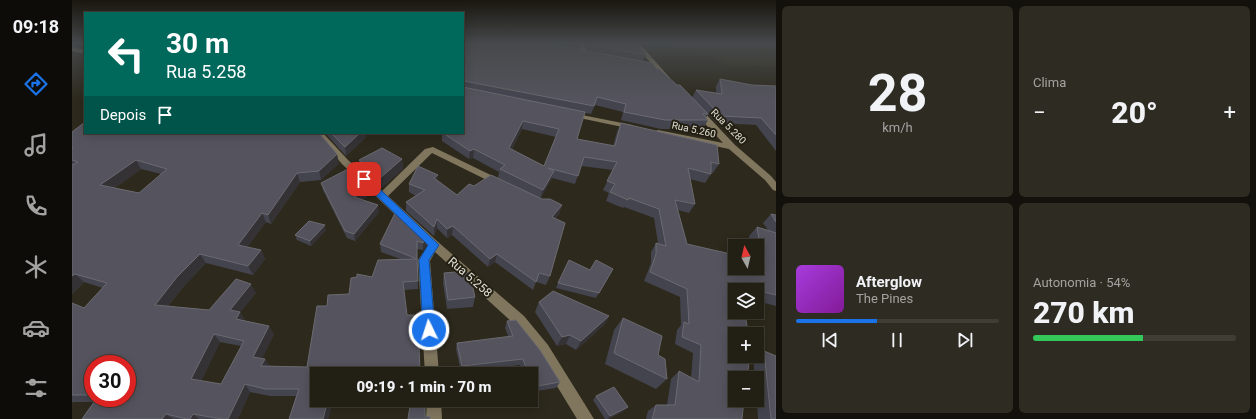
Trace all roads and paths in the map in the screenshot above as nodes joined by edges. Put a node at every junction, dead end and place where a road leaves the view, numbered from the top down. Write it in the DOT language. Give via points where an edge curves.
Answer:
graph roads {
  1 [pos="651,63"];
  2 [pos="674,86"];
  3 [pos="695,108"];
  4 [pos="563,112"];
  5 [pos="320,134"];
  6 [pos="732,147"];
  7 [pos="772,179"];
  8 [pos="508,187"];
  9 [pos="776,188"];
  10 [pos="382,196"];
  11 [pos="434,245"];
  12 [pos="431,367"];
  13 [pos="434,407"];
  14 [pos="434,419"];
  15 [pos="586,419"];
  1 -- 2 [label="street"];
  3 -- 6 [label="street, Rua 5.280"];
  4 -- 6 [label="street, Rua 5.260"];
  5 -- 10 [label="street, Rua 5.258" via="345,162"];
  6 -- 7 [label="street, Rua 5.280"];
  7 -- 9 [label="street, Rua 5.280"];
  8 -- 10 [label="street" via="433,150 428,151"];
  10 -- 11 [label="street, Rua 5.258"];
  11 -- 12 [label="street" via="424,260"];
  11 -- 15 [label="street, Rua 5.258" via="528,330"];
  13 -- 14 [label="street"];
}
